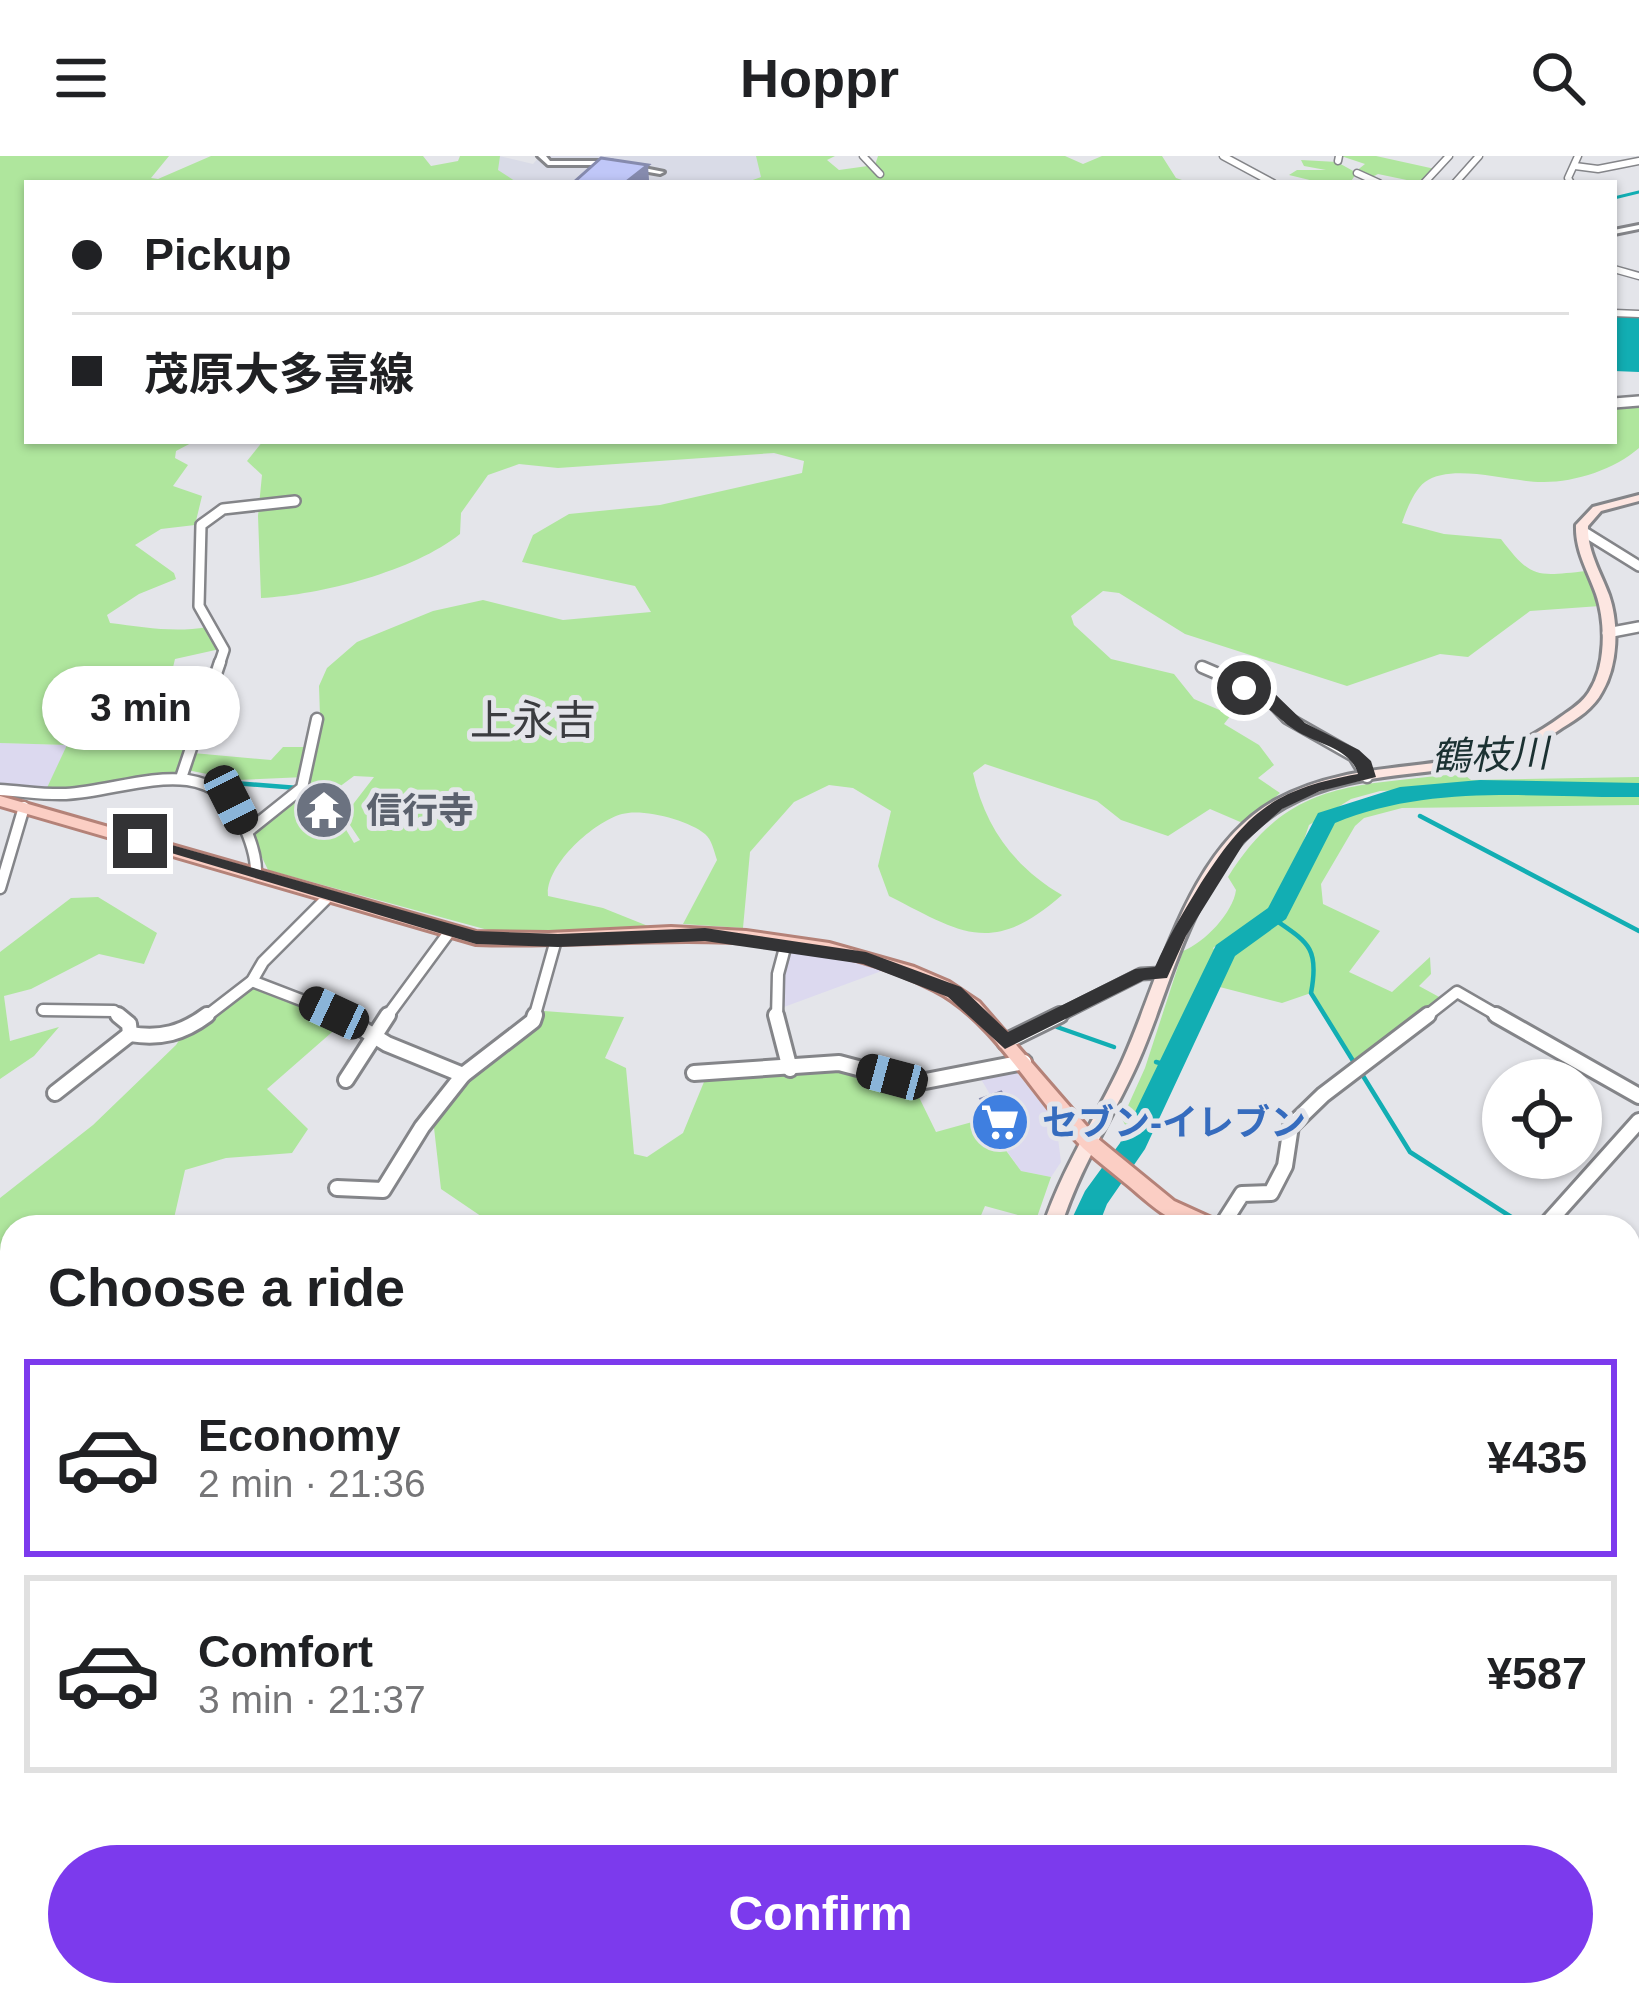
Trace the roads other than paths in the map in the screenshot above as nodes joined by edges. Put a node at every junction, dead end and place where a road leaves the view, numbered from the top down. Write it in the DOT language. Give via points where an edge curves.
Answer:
graph roads {
  1 [pos="542,156"];
  2 [pos="862,156"];
  3 [pos="1223,156"];
  4 [pos="1449,156"];
  5 [pos="1479,156"];
  6 [pos="1578,156"];
  7 [pos="1618,156"];
  8 [pos="1636,163"];
  9 [pos="1575,166"];
  10 [pos="660,172"];
  11 [pos="1358,173"];
  12 [pos="880,174"];
  13 [pos="1264,178"];
  14 [pos="1255,180"];
  15 [pos="1268,180"];
  16 [pos="1372,180"];
  17 [pos="1427,180"];
  18 [pos="1458,180"];
  19 [pos="1569,180"];
  20 [pos="1639,498"];
  21 [pos="295,501"];
  22 [pos="1581,530"];
  23 [pos="1639,566"];
  24 [pos="1639,627"];
  25 [pos="1607,633"];
  26 [pos="1202,668"];
  27 [pos="316,719"];
  28 [pos="1367,777"];
  29 [pos="181,778"];
  30 [pos="0,790"];
  31 [pos="0,801"];
  32 [pos="23,808"];
  33 [pos="247,832"];
  34 [pos="256,875"];
  35 [pos="0,888"];
  36 [pos="329,896"];
  37 [pos="450,931"];
  38 [pos="556,940"];
  39 [pos="786,944"];
  40 [pos="1161,973"];
  41 [pos="252,981"];
  42 [pos="43,1010"];
  43 [pos="130,1034"];
  44 [pos="376,1036"];
  45 [pos="1005,1042"];
  46 [pos="1024,1062"];
  47 [pos="790,1069"];
  48 [pos="694,1073"];
  49 [pos="463,1075"];
  50 [pos="346,1079"];
  51 [pos="55,1094"];
  52 [pos="1639,1096"];
  53 [pos="1639,1121"];
  54 [pos="1096,1148"];
  55 [pos="337,1188"];
  56 [pos="1055,1215"];
  57 [pos="1187,1215"];
  58 [pos="1229,1215"];
  59 [pos="1555,1215"];
  1 -- 10 [label="street" via="548,163"];
  2 -- 12 [label="street"];
  3 -- 13 [label="street"];
  4 -- 17 [label="street"];
  5 -- 18 [label="street"];
  6 -- 9 [label="street"];
  7 -- 8 [label="street"];
  8 -- 9 [label="street"];
  9 -- 19 [label="street"];
  11 -- 16 [label="street"];
  13 -- 14 [label="street"];
  13 -- 15 [label="street"];
  20 -- 22 [label="main road" via="1597,509"];
  21 -- 29 [label="street" via="223,509 201,525 197,595 224,650"];
  22 -- 23 [label="street"];
  22 -- 25 [label="main road" via="1607,607"];
  24 -- 25 [label="street"];
  25 -- 28 [label="main road" via="1595,693 1542,739 1500,758"];
  26 -- 28 [label="street" via="1271,698 1299,726 1363,761"];
  27 -- 33 [label="street" via="302,788"];
  28 -- 40 [label="main road" via="1296,796 1238,839"];
  29 -- 30 [label="street" via="65,794"];
  29 -- 33 [label="street" via="226,791"];
  31 -- 32 [label="main road"];
  32 -- 34 [label="main road"];
  32 -- 35 [label="street"];
  33 -- 34 [label="street"];
  34 -- 36 [label="main road"];
  36 -- 37 [label="main road"];
  36 -- 41 [label="street"];
  37 -- 38 [label="main road"];
  37 -- 44 [label="street"];
  38 -- 39 [label="main road" via="676,933"];
  38 -- 49 [label="street" via="533,1022"];
  39 -- 45 [label="main road" via="866,958 937,983 973,1006"];
  39 -- 47 [label="street" via="778,1048"];
  40 -- 45 [label="street" via="1141,974"];
  40 -- 54 [label="main road"];
  41 -- 43 [label="street" via="187,1030"];
  41 -- 44 [label="street"];
  42 -- 43 [label="street" via="113,1011"];
  43 -- 51 [label="street"];
  44 -- 49 [label="street"];
  44 -- 50 [label="street"];
  45 -- 46 [label="main road"];
  46 -- 47 [label="street" via="915,1083 839,1063"];
  46 -- 54 [label="main road"];
  47 -- 48 [label="street"];
  49 -- 55 [label="street" via="383,1190"];
  52 -- 58 [label="street" via="1457,992 1291,1126 1271,1192 1243,1194"];
  53 -- 59 [label="street"];
  54 -- 56 [label="main road"];
  54 -- 57 [label="main road"];
}
